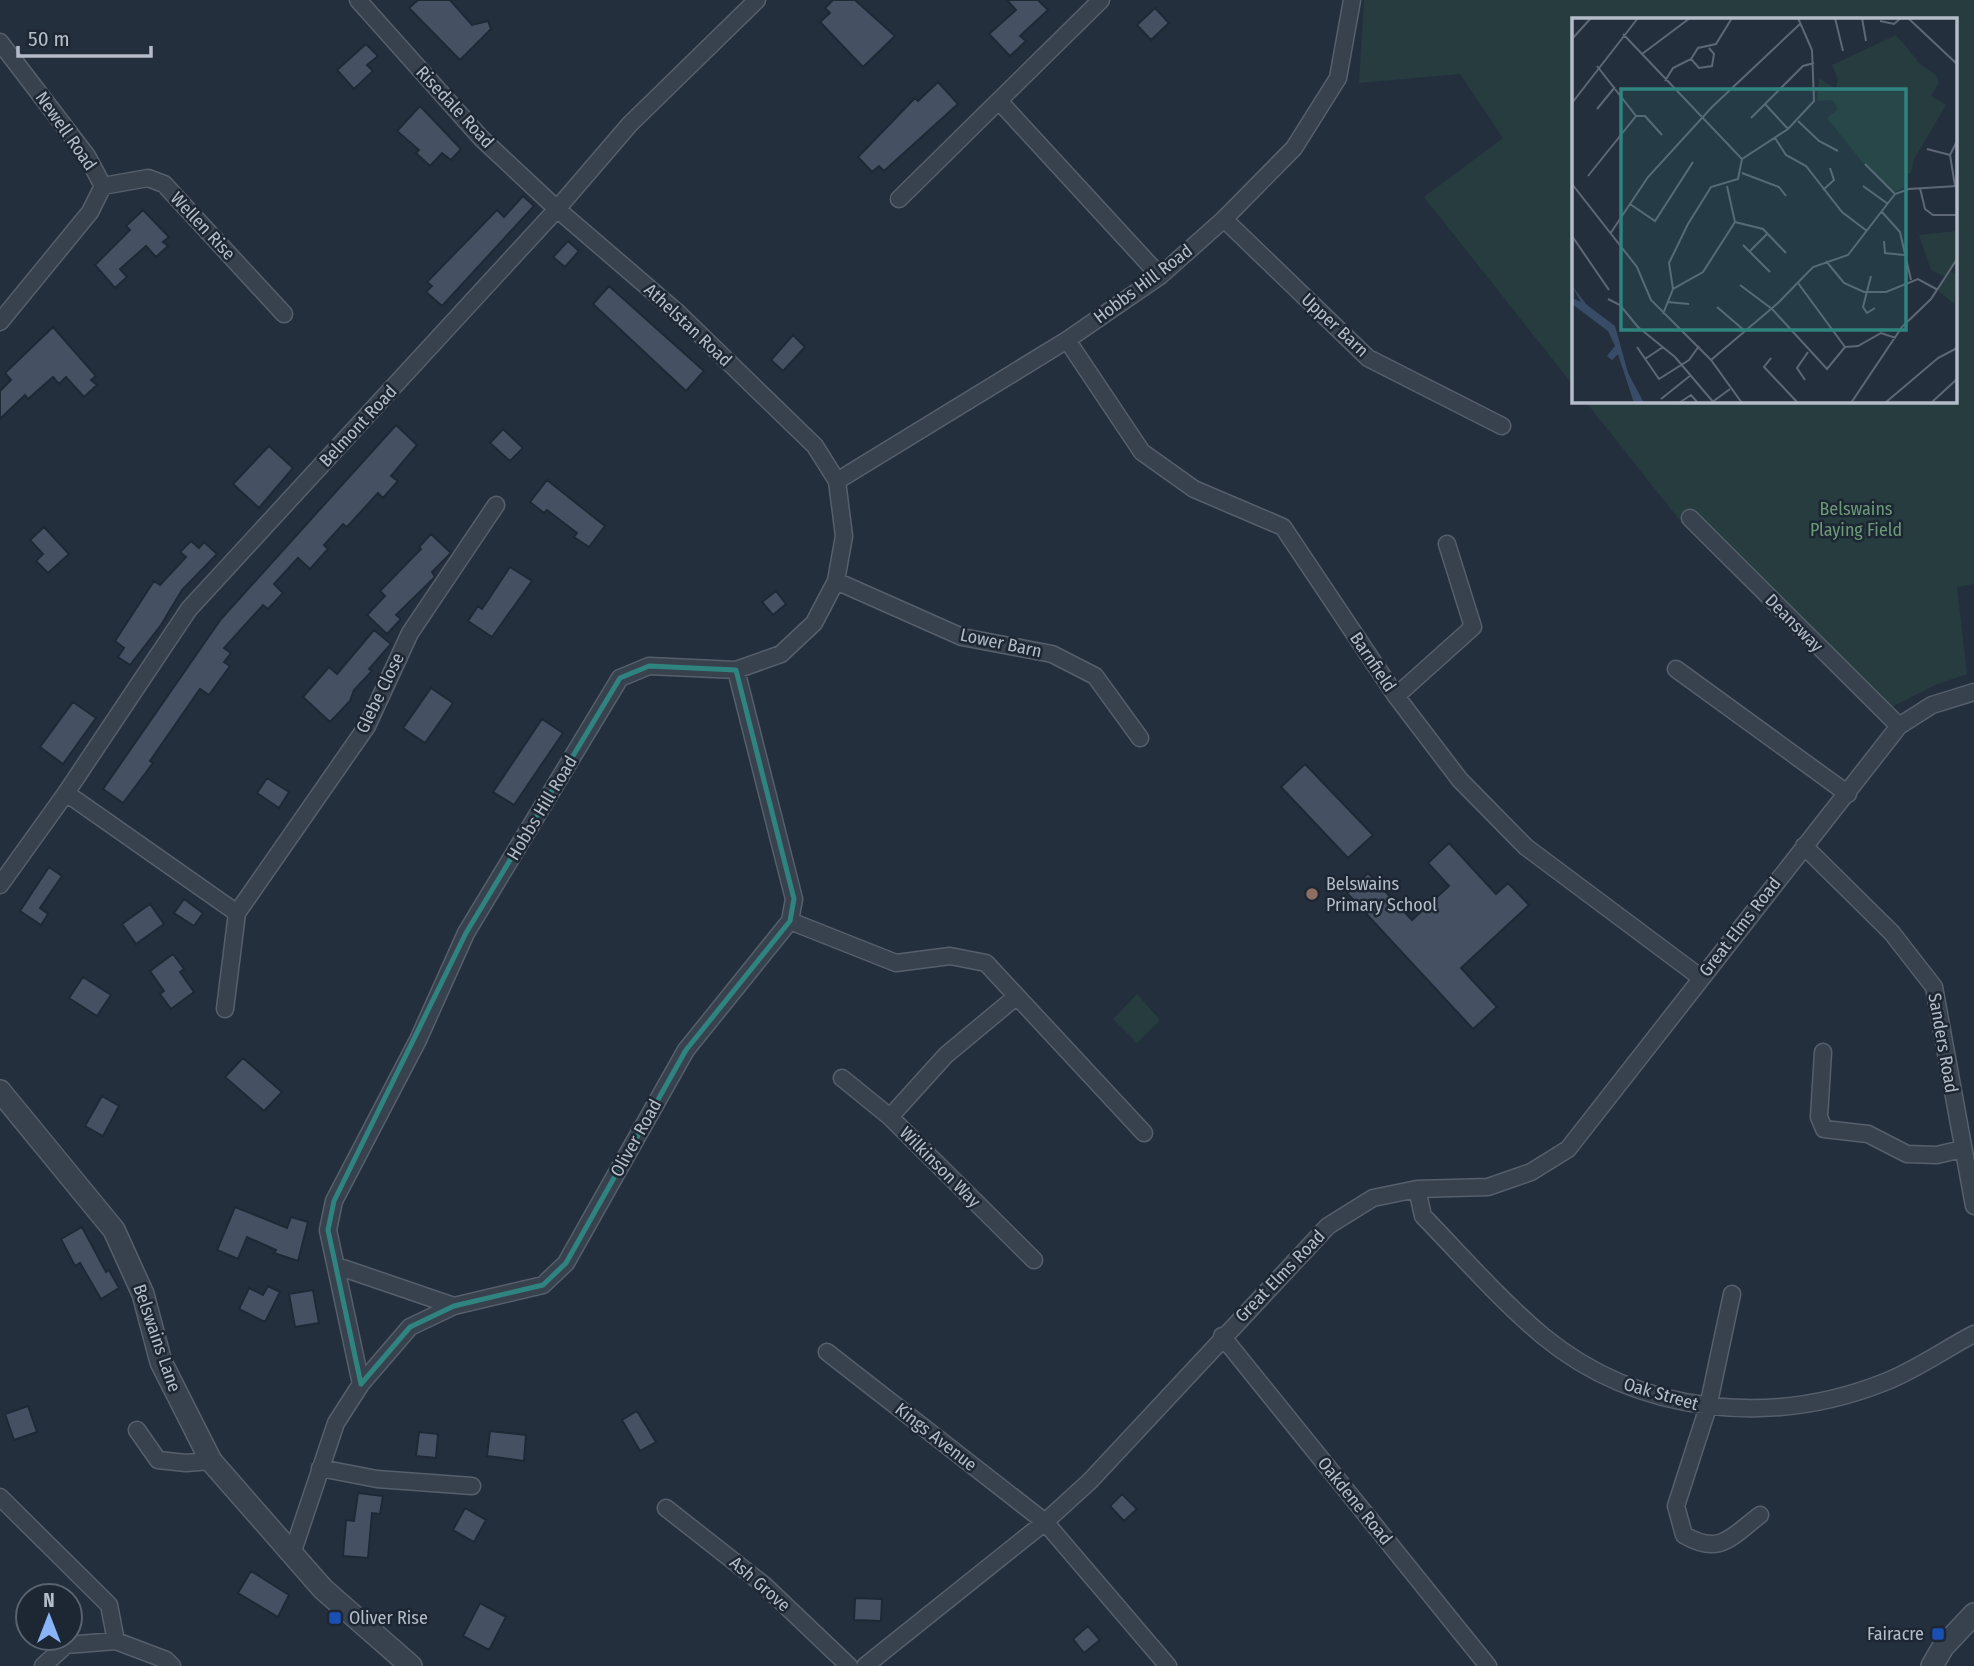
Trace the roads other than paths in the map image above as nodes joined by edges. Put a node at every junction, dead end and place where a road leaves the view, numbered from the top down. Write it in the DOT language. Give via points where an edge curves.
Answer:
graph roads {
  1 [pos="358,0"];
  2 [pos="757,0"];
  3 [pos="1101,0"];
  4 [pos="1352,0"];
  5 [pos="0,42"];
  6 [pos="999,101"];
  7 [pos="103,186"];
  8 [pos="899,199"];
  9 [pos="557,209"];
  10 [pos="1224,219"];
  11 [pos="1160,276"];
  12 [pos="284,314"];
  13 [pos="0,322"];
  14 [pos="1067,340"];
  15 [pos="1502,426"];
  16 [pos="815,446"];
  17 [pos="836,481"];
  18 [pos="496,505"];
  19 [pos="1690,519"];
  20 [pos="1447,544"];
  21 [pos="836,581"];
  22 [pos="1676,669"];
  23 [pos="736,670"];
  24 [pos="1974,692"];
  25 [pos="1396,696"];
  26 [pos="1899,726"];
  27 [pos="1140,738"];
  28 [pos="66,793"];
  29 [pos="1848,794"];
  30 [pos="1804,846"];
  31 [pos="0,885"];
  32 [pos="237,913"];
  33 [pos="790,921"];
  34 [pos="1700,977"];
  35 [pos="1017,996"];
  36 [pos="225,1009"];
  37 [pos="1823,1052"];
  38 [pos="842,1078"];
  39 [pos="0,1091"];
  40 [pos="890,1118"];
  41 [pos="1144,1133"];
  42 [pos="1962,1149"];
  43 [pos="1417,1189"];
  44 [pos="1974,1206"];
  45 [pos="1034,1260"];
  46 [pos="337,1266"];
  47 [pos="1732,1294"];
  48 [pos="454,1306"];
  49 [pos="1974,1334"];
  50 [pos="1222,1336"];
  51 [pos="827,1352"];
  52 [pos="361,1384"];
  53 [pos="1708,1408"];
  54 [pos="137,1430"];
  55 [pos="211,1461"];
  56 [pos="320,1468"];
  57 [pos="472,1486"];
  58 [pos="0,1497"];
  59 [pos="666,1508"];
  60 [pos="1760,1515"];
  61 [pos="1045,1522"];
  62 [pos="292,1554"];
  63 [pos="1974,1614"];
  64 [pos="116,1641"];
  65 [pos="43,1666"];
  66 [pos="172,1666"];
  67 [pos="411,1666"];
  68 [pos="849,1666"];
  69 [pos="865,1666"];
  70 [pos="1168,1666"];
  71 [pos="1488,1666"];
  72 [pos="1933,1666"];
  1 -- 9 [label="street, Risedale Road" via="481,138"];
  2 -- 9 [label="street, Belmont Road" via="630,124"];
  3 -- 6 [label="street"];
  4 -- 10 [label="street, Hobbs Hill Road" via="1338,78 1294,148"];
  5 -- 7 [label="street, Newell Road" via="87,156"];
  6 -- 8 [label="street"];
  6 -- 11 [label="street"];
  7 -- 12 [label="street, Wellen Rise" via="148,178 164,184"];
  7 -- 13 [label="street, Newell Road" via="90,212"];
  9 -- 16 [label="street, Athelstan Road" via="678,313"];
  9 -- 28 [label="street, Belmont Road" via="189,609"];
  10 -- 11 [label="street, Hobbs Hill Road"];
  10 -- 15 [label="street, Upper Barn" via="1368,358"];
  11 -- 14 [label="street, Hobbs Hill Road"];
  14 -- 17 [label="street, Hobbs Hill Road"];
  14 -- 25 [label="street, Barnfield" via="1142,452 1194,489 1283,527"];
  16 -- 17 [label="street, Hobbs Hill Road"];
  17 -- 21 [label="street, Hobbs Hill Road" via="845,536"];
  18 -- 32 [label="street, Glebe Close" via="410,633 367,726"];
  19 -- 26 [label="street, Deansway"];
  20 -- 25 [label="street" via="1473,627"];
  21 -- 23 [label="street, Hobbs Hill Road" via="814,623 781,654"];
  21 -- 27 [label="street, Lower Barn" via="962,637 1052,654 1095,676"];
  22 -- 29 [label="street"];
  23 -- 33 [label="street" via="794,900"];
  23 -- 46 [label="street, Hobbs Hill Road" via="649,666 621,678 466,933 418,1040 334,1201 328,1230"];
  24 -- 26 [label="street, Great Elms Road" via="1932,705"];
  25 -- 34 [label="street, Barnfield" via="1460,780 1526,847"];
  26 -- 29 [label="street, Great Elms Road"];
  28 -- 31 [label="street, Belmont Road"];
  28 -- 32 [label="street"];
  29 -- 30 [label="street, Great Elms Road"];
  30 -- 34 [label="street, Great Elms Road"];
  30 -- 42 [label="street, Sanders Road" via="1892,933 1934,986"];
  32 -- 36 [label="street, Glebe Close"];
  33 -- 35 [label="street" via="896,963 950,956 986,963"];
  33 -- 48 [label="street, Oliver Road" via="686,1050 566,1263 543,1285"];
  34 -- 43 [label="street, Great Elms Road" via="1568,1149 1531,1172 1488,1187"];
  35 -- 40 [label="street" via="946,1055"];
  35 -- 41 [label="street"];
  37 -- 42 [label="street" via="1819,1117 1824,1129 1868,1134 1907,1154 1937,1155"];
  38 -- 40 [label="street, Wilkinson Way"];
  39 -- 55 [label="street, Belswains Lane" via="114,1230 143,1294 161,1362"];
  40 -- 45 [label="street, Wilkinson Way"];
  42 -- 44 [label="street, Sanders Road"];
  43 -- 50 [label="street, Great Elms Road" via="1373,1198 1328,1226"];
  43 -- 53 [label="street, Oak Street" via="1423,1216 1544,1337 1608,1378"];
  46 -- 48 [label="street"];
  46 -- 52 [label="street"];
  47 -- 53 [label="street"];
  48 -- 52 [label="street, Oliver Road" via="410,1327"];
  49 -- 53 [label="street, Oak Street" via="1887,1381 1833,1399 1770,1410"];
  50 -- 61 [label="street, Great Elms Road" via="1090,1481"];
  50 -- 71 [label="street, Oakdene Road"];
  51 -- 61 [label="street, Kings Avenue"];
  52 -- 56 [label="street" via="336,1423"];
  53 -- 60 [label="street" via="1676,1506 1684,1535 1701,1545 1723,1544"];
  54 -- 55 [label="street" via="158,1460"];
  55 -- 62 [label="street, Belswains Lane"];
  56 -- 57 [label="street" via="377,1479"];
  56 -- 62 [label="street"];
  58 -- 64 [label="street" via="109,1605"];
  59 -- 68 [label="street, Ash Grove" via="764,1585"];
  61 -- 69 [label="street, Great Elms Road"];
  61 -- 70 [label="street, Kings Avenue"];
  62 -- 67 [label="street, Belswains Lane" via="323,1589"];
  63 -- 72 [label="street" via="1943,1647"];
  64 -- 65 [label="street" via="66,1645"];
  64 -- 66 [label="street"];
}
